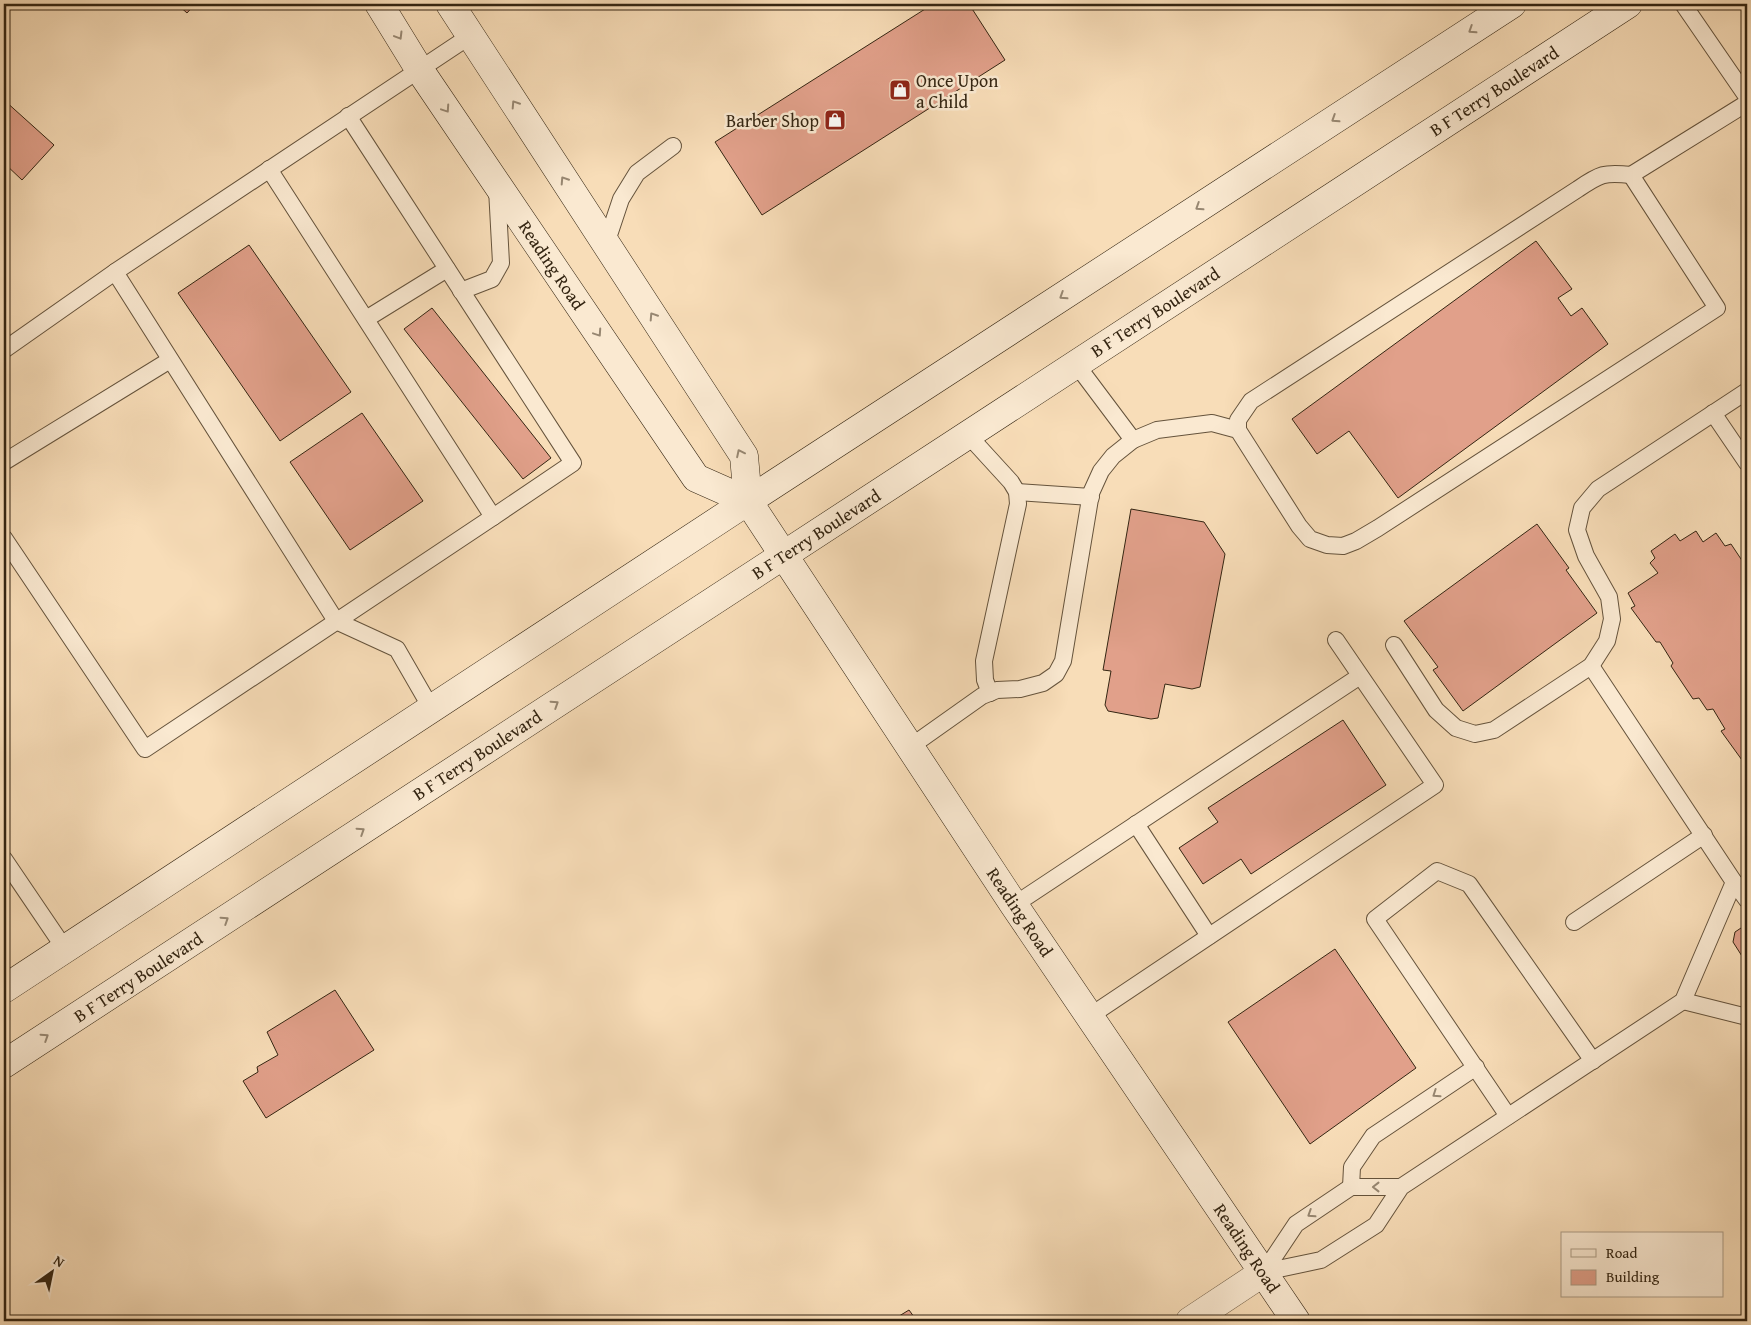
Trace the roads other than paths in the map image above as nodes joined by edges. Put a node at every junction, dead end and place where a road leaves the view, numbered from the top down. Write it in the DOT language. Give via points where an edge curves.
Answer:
graph roads {
  1 [pos="380,4"];
  2 [pos="450,4"];
  3 [pos="1512,4"];
  4 [pos="1628,4"];
  5 [pos="1683,4"];
  6 [pos="470,36"];
  7 [pos="419,69"];
  8 [pos="1747,97"];
  9 [pos="1747,104"];
  10 [pos="348,116"];
  11 [pos="673,146"];
  12 [pos="269,169"];
  13 [pos="1631,175"];
  14 [pos="497,184"];
  15 [pos="606,244"];
  16 [pos="447,269"];
  17 [pos="114,272"];
  18 [pos="461,290"];
  19 [pos="366,319"];
  20 [pos="4,350"];
  21 [pos="170,360"];
  22 [pos="1076,364"];
  23 [pos="1747,391"];
  24 [pos="1713,413"];
  25 [pos="1238,430"];
  26 [pos="968,435"];
  27 [pos="1133,440"];
  28 [pos="4,462"];
  29 [pos="1747,463"];
  30 [pos="1017,492"];
  31 [pos="1090,497"];
  32 [pos="748,501"];
  33 [pos="493,516"];
  34 [pos="4,538"];
  35 [pos="783,555"];
  36 [pos="336,621"];
  37 [pos="1336,640"];
  38 [pos="1394,645"];
  39 [pos="1590,666"];
  40 [pos="1360,676"];
  41 [pos="990,693"];
  42 [pos="431,708"];
  43 [pos="910,747"];
  44 [pos="1136,824"];
  45 [pos="1704,835"];
  46 [pos="6,868"];
  47 [pos="1734,882"];
  48 [pos="1747,900"];
  49 [pos="1014,905"];
  50 [pos="1574,922"];
  51 [pos="1209,936"];
  52 [pos="64,949"];
  53 [pos="4,989"];
  54 [pos="1683,1002"];
  55 [pos="1090,1016"];
  56 [pos="1747,1016"];
  57 [pos="1593,1061"];
  58 [pos="4,1064"];
  59 [pos="1476,1068"];
  60 [pos="1508,1116"];
  61 [pos="1351,1187"];
  62 [pos="1401,1187"];
  63 [pos="1264,1272"];
  64 [pos="1190,1321"];
  65 [pos="1296,1321"];
  1 -- 7 [label="main road, Reading Road, one-way"];
  2 -- 6 [label="main road, Reading Road"];
  3 -- 32 [label="main road, one-way"];
  4 -- 22 [label="main road, B F Terry Boulevard"];
  5 -- 8 [label="lane"];
  6 -- 7 [label="lane"];
  15 -- 6 [label="main road, Reading Road, one-way"];
  7 -- 10 [label="lane"];
  7 -- 14 [label="main road, Reading Road, one-way"];
  9 -- 13 [label="lane"];
  10 -- 12 [label="lane"];
  10 -- 16 [label="lane"];
  11 -- 15 [label="lane" via="637,173 621,199"];
  12 -- 17 [label="lane"];
  12 -- 19 [label="lane"];
  13 -- 25 [label="lane" via="1599,175 1251,402 1238,420"];
  13 -- 25 [label="lane" via="1717,308 1394,518 1343,546 1310,539 1298,526"];
  14 -- 18 [label="lane" via="501,263 492,279"];
  14 -- 32 [label="main road, Reading Road, one-way" via="696,478"];
  32 -- 15 [label="main road, Reading Road, one-way" via="744,456"];
  16 -- 18 [label="lane"];
  16 -- 19 [label="lane"];
  17 -- 20 [label="lane"];
  17 -- 21 [label="lane"];
  18 -- 33 [label="lane" via="573,464"];
  19 -- 33 [label="lane"];
  21 -- 28 [label="lane"];
  21 -- 36 [label="lane"];
  22 -- 26 [label="main road, B F Terry Boulevard"];
  22 -- 27 [label="lane"];
  23 -- 24 [label="lane"];
  24 -- 29 [label="lane"];
  24 -- 39 [label="lane" via="1598,489 1582,508 1576,530 1586,556 1609,597 1612,619 1606,641"];
  25 -- 27 [label="lane" via="1212,423 1157,430"];
  26 -- 30 [label="lane"];
  26 -- 35 [label="main road, B F Terry Boulevard"];
  27 -- 31 [label="lane" via="1113,456"];
  30 -- 31 [label="lane"];
  30 -- 41 [label="lane" via="1018,504 984,661 985,680"];
  31 -- 41 [label="lane" via="1060,668 1043,683"];
  32 -- 35 [label="main road, Reading Road"];
  32 -- 42 [label="main road"];
  33 -- 36 [label="lane"];
  34 -- 36 [label="lane" via="145,749"];
  35 -- 43 [label="main road, Reading Road"];
  58 -- 35 [label="main road, B F Terry Boulevard, one-way"];
  36 -- 42 [label="lane" via="397,649"];
  37 -- 40 [label="lane"];
  38 -- 39 [label="lane" via="1436,710 1456,728 1476,734 1494,730"];
  39 -- 45 [label="lane"];
  40 -- 44 [label="lane"];
  40 -- 51 [label="lane" via="1435,785"];
  41 -- 43 [label="lane"];
  42 -- 52 [label="main road"];
  43 -- 49 [label="main road, Reading Road"];
  44 -- 49 [label="lane"];
  44 -- 51 [label="lane"];
  45 -- 47 [label="lane"];
  45 -- 50 [label="lane"];
  46 -- 52 [label="lane"];
  47 -- 48 [label="lane"];
  47 -- 54 [label="lane"];
  49 -- 55 [label="main road, Reading Road"];
  51 -- 55 [label="lane"];
  52 -- 53 [label="main road"];
  54 -- 56 [label="lane"];
  54 -- 57 [label="lane"];
  55 -- 63 [label="main road, Reading Road"];
  57 -- 59 [label="lane" via="1469,884 1437,871 1375,919"];
  57 -- 60 [label="lane"];
  59 -- 60 [label="lane"];
  59 -- 61 [label="lane, one-way" via="1373,1136 1352,1167"];
  60 -- 62 [label="lane"];
  62 -- 61 [label="lane, one-way"];
  61 -- 63 [label="lane, one-way" via="1296,1224"];
  62 -- 63 [label="lane" via="1376,1224 1321,1260"];
  63 -- 64 [label="main road"];
  63 -- 65 [label="main road, Reading Road"];
}
